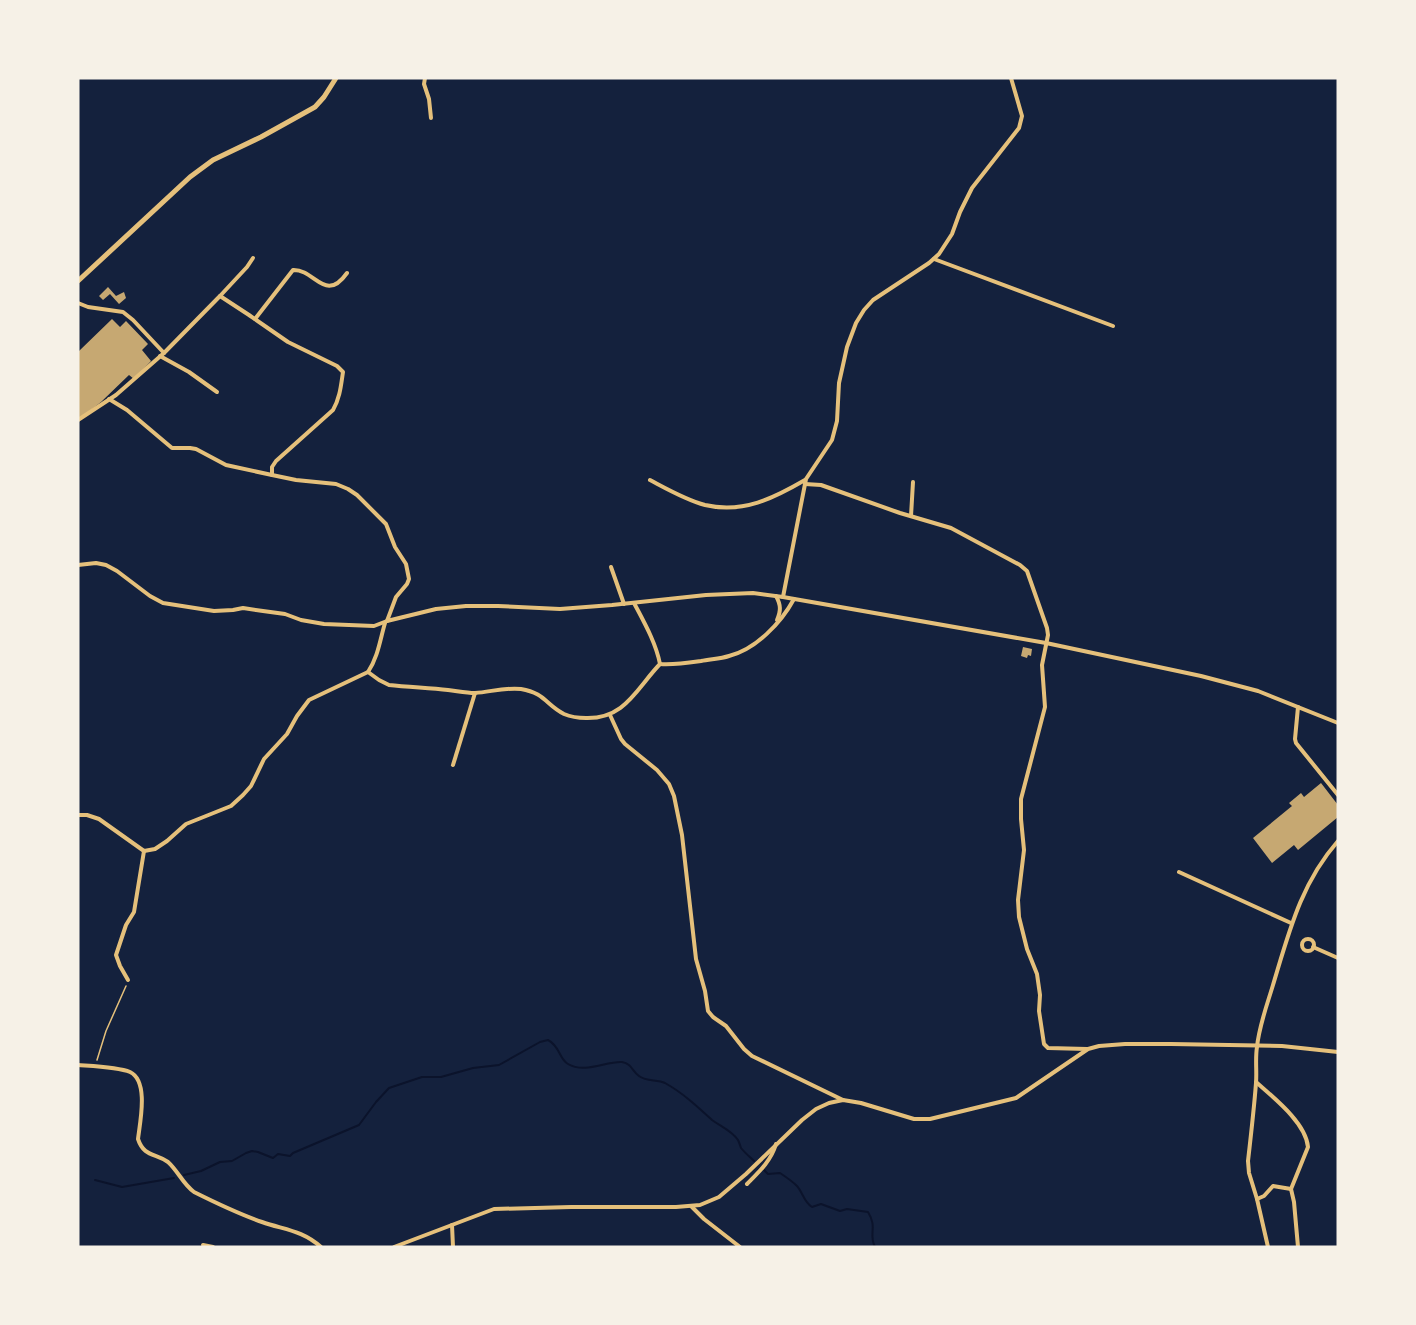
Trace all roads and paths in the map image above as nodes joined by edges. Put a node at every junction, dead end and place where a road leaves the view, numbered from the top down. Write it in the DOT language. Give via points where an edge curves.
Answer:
graph roads {
  1 [pos="336,78"];
  2 [pos="425,78"];
  3 [pos="1011,78"];
  4 [pos="431,118"];
  5 [pos="253,258"];
  6 [pos="934,259"];
  7 [pos="347,273"];
  8 [pos="78,281"];
  9 [pos="220,296"];
  10 [pos="78,303"];
  11 [pos="255,319"];
  12 [pos="1113,326"];
  13 [pos="164,352"];
  14 [pos="160,356"];
  15 [pos="218,392"];
  16 [pos="109,399"];
  17 [pos="78,420"];
  18 [pos="272,476"];
  19 [pos="650,480"];
  20 [pos="806,482"];
  21 [pos="913,482"];
  22 [pos="911,516"];
  23 [pos="78,566"];
  24 [pos="611,567"];
  25 [pos="776,596"];
  26 [pos="783,597"];
  27 [pos="794,599"];
  28 [pos="634,603"];
  29 [pos="624,604"];
  30 [pos="386,621"];
  31 [pos="774,625"];
  32 [pos="1046,643"];
  33 [pos="660,664"];
  34 [pos="368,672"];
  35 [pos="475,693"];
  36 [pos="1299,707"];
  37 [pos="609,715"];
  38 [pos="1338,723"];
  39 [pos="453,765"];
  40 [pos="1338,795"];
  41 [pos="78,815"];
  42 [pos="1338,841"];
  43 [pos="144,851"];
  44 [pos="1179,872"];
  45 [pos="1291,923"];
  46 [pos="1313,947"];
  47 [pos="1338,958"];
  48 [pos="128,980"];
  49 [pos="1257,1046"];
  50 [pos="1088,1049"];
  51 [pos="1338,1052"];
  52 [pos="78,1065"];
  53 [pos="96,1067"];
  54 [pos="1256,1082"];
  55 [pos="843,1100"];
  56 [pos="776,1144"];
  57 [pos="747,1184"];
  58 [pos="1291,1189"];
  59 [pos="1257,1199"];
  60 [pos="691,1206"];
  61 [pos="452,1225"];
  62 [pos="203,1245"];
  63 [pos="213,1247"];
  64 [pos="321,1247"];
  65 [pos="394,1247"];
  66 [pos="453,1247"];
  67 [pos="740,1247"];
  68 [pos="1268,1247"];
  69 [pos="1298,1247"];
  1 -- 8 [label="main road" via="315,107 213,160 190,177"];
  2 -- 4 [label="street"];
  3 -- 6 [label="street" via="1022,116 1019,128 972,188 952,234"];
  5 -- 9 [label="street"];
  6 -- 12 [label="street"];
  6 -- 20 [label="street" via="873,300 856,323 843,365 832,440"];
  7 -- 11 [label="street" via="335,285 327,286 294,270"];
  9 -- 11 [label="street"];
  9 -- 13 [label="street"];
  10 -- 13 [label="street" via="123,312"];
  11 -- 18 [label="street" via="343,372 333,410 276,461"];
  13 -- 14 [label="street"];
  14 -- 15 [label="street"];
  14 -- 16 [label="street"];
  16 -- 17 [label="street"];
  16 -- 18 [label="street" via="172,448 196,449 226,465"];
  18 -- 30 [label="street" via="348,489 386,524 406,564 409,579"];
  19 -- 20 [label="street" via="705,505 729,508 752,505"];
  20 -- 22 [label="street"];
  20 -- 26 [label="street"];
  21 -- 22 [label="street"];
  22 -- 32 [label="street" via="951,528 1027,571 1047,628"];
  23 -- 30 [label="street" via="106,565 163,603 214,610 263,610 324,624 374,626"];
  24 -- 29 [label="street"];
  25 -- 26 [label="street"];
  25 -- 28 [label="street" via="706,595"];
  25 -- 31 [label="street" via="780,611"];
  26 -- 27 [label="street"];
  27 -- 31 [label="street"];
  27 -- 32 [label="street"];
  28 -- 29 [label="street"];
  28 -- 33 [label="street"];
  29 -- 30 [label="street" via="560,609 466,606"];
  30 -- 34 [label="street"];
  31 -- 33 [label="street" via="759,641 730,656"];
  32 -- 36 [label="street" via="1201,676"];
  32 -- 50 [label="street" via="1042,665 1045,707 1021,799 1024,850 1018,900 1027,949 1037,974 1044,1044 1048,1048"];
  33 -- 37 [label="street" via="624,706"];
  34 -- 35 [label="street" via="389,685"];
  34 -- 43 [label="street" via="309,700 287,734 264,759 251,786 231,806 186,824 155,849"];
  35 -- 37 [label="street" via="519,689 543,697 564,714 578,718"];
  35 -- 39 [label="street"];
  36 -- 38 [label="street"];
  36 -- 40 [label="street" via="1294,740"];
  37 -- 55 [label="street" via="625,744 657,770 674,796 696,959 708,1011 752,1056"];
  41 -- 43 [label="street" via="99,819"];
  42 -- 45 [label="street" via="1314,873"];
  43 -- 48 [label="street" via="134,912 116,955"];
  44 -- 45 [label="street"];
  45 -- 49 [label="street"];
  46 -- 47 [label="street"];
  48 -- 53 [label="path" via="106,1031"];
  49 -- 50 [label="street" via="1125,1044"];
  49 -- 51 [label="street"];
  49 -- 54 [label="street"];
  50 -- 55 [label="street" via="1016,1098 930,1119 914,1119"];
  52 -- 53 [label="street"];
  53 -- 64 [label="street" via="131,1072 138,1080 142,1092 140,1146 168,1163 187,1187 263,1222 301,1234"];
  54 -- 58 [label="street" via="1292,1114 1308,1141"];
  54 -- 59 [label="street" via="1248,1161"];
  55 -- 56 [label="street" via="816,1109"];
  56 -- 57 [label="street" via="773,1154"];
  56 -- 60 [label="street" via="718,1197"];
  58 -- 59 [label="street" via="1273,1186"];
  58 -- 69 [label="street"];
  59 -- 68 [label="street"];
  60 -- 61 [label="street" via="494,1209"];
  60 -- 67 [label="street"];
  61 -- 65 [label="street"];
  61 -- 66 [label="street"];
  62 -- 63 [label="street"];
}
